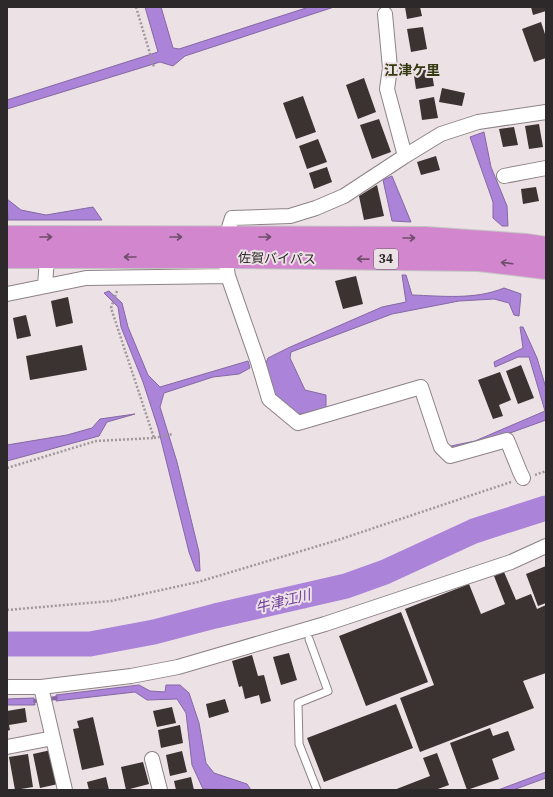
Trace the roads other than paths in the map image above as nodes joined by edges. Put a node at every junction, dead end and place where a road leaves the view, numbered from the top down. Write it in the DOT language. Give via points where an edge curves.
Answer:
graph roads {
  1 [pos="385,14"];
  2 [pos="546,112"];
  3 [pos="405,156"];
  4 [pos="546,168"];
  5 [pos="504,176"];
  6 [pos="7,238"];
  7 [pos="546,248"];
  8 [pos="227,257"];
  9 [pos="7,258"];
  10 [pos="47,258"];
  11 [pos="546,268"];
  12 [pos="45,286"];
  13 [pos="7,294"];
  14 [pos="524,478"];
  15 [pos="546,546"];
  16 [pos="310,639"];
  17 [pos="7,687"];
  18 [pos="43,696"];
  19 [pos="53,738"];
  20 [pos="7,747"];
  21 [pos="152,759"];
  22 [pos="66,790"];
  23 [pos="160,790"];
  24 [pos="317,790"];
  1 -- 3 [label="street" via="390,68 387,89"];
  2 -- 3 [label="street" via="478,122 441,134"];
  3 -- 8 [label="street" via="344,196 316,208 290,216 232,218"];
  4 -- 5 [label="street"];
  6 -- 8 [label="highway, 佐賀バイパス / 34, one-way"];
  8 -- 7 [label="highway, 佐賀バイパス / 34, one-way" via="425,238"];
  8 -- 10 [label="highway, 佐賀バイパス / 34, one-way"];
  11 -- 8 [label="highway, 佐賀バイパス / 34, one-way" via="479,260"];
  8 -- 12 [label="street"];
  8 -- 14 [label="street" via="269,399 298,423 421,387 441,447 450,456 507,440"];
  9 -- 10 [label="highway, 佐賀バイパス / 34"];
  10 -- 12 [label="street"];
  12 -- 13 [label="street"];
  15 -- 18 [label="street" via="511,562 324,624 178,667"];
  16 -- 24 [label="lane" via="328,691 298,703 299,744"];
  17 -- 18 [label="street"];
  18 -- 19 [label="street"];
  19 -- 20 [label="street"];
  19 -- 22 [label="street"];
  21 -- 23 [label="street"];
}
